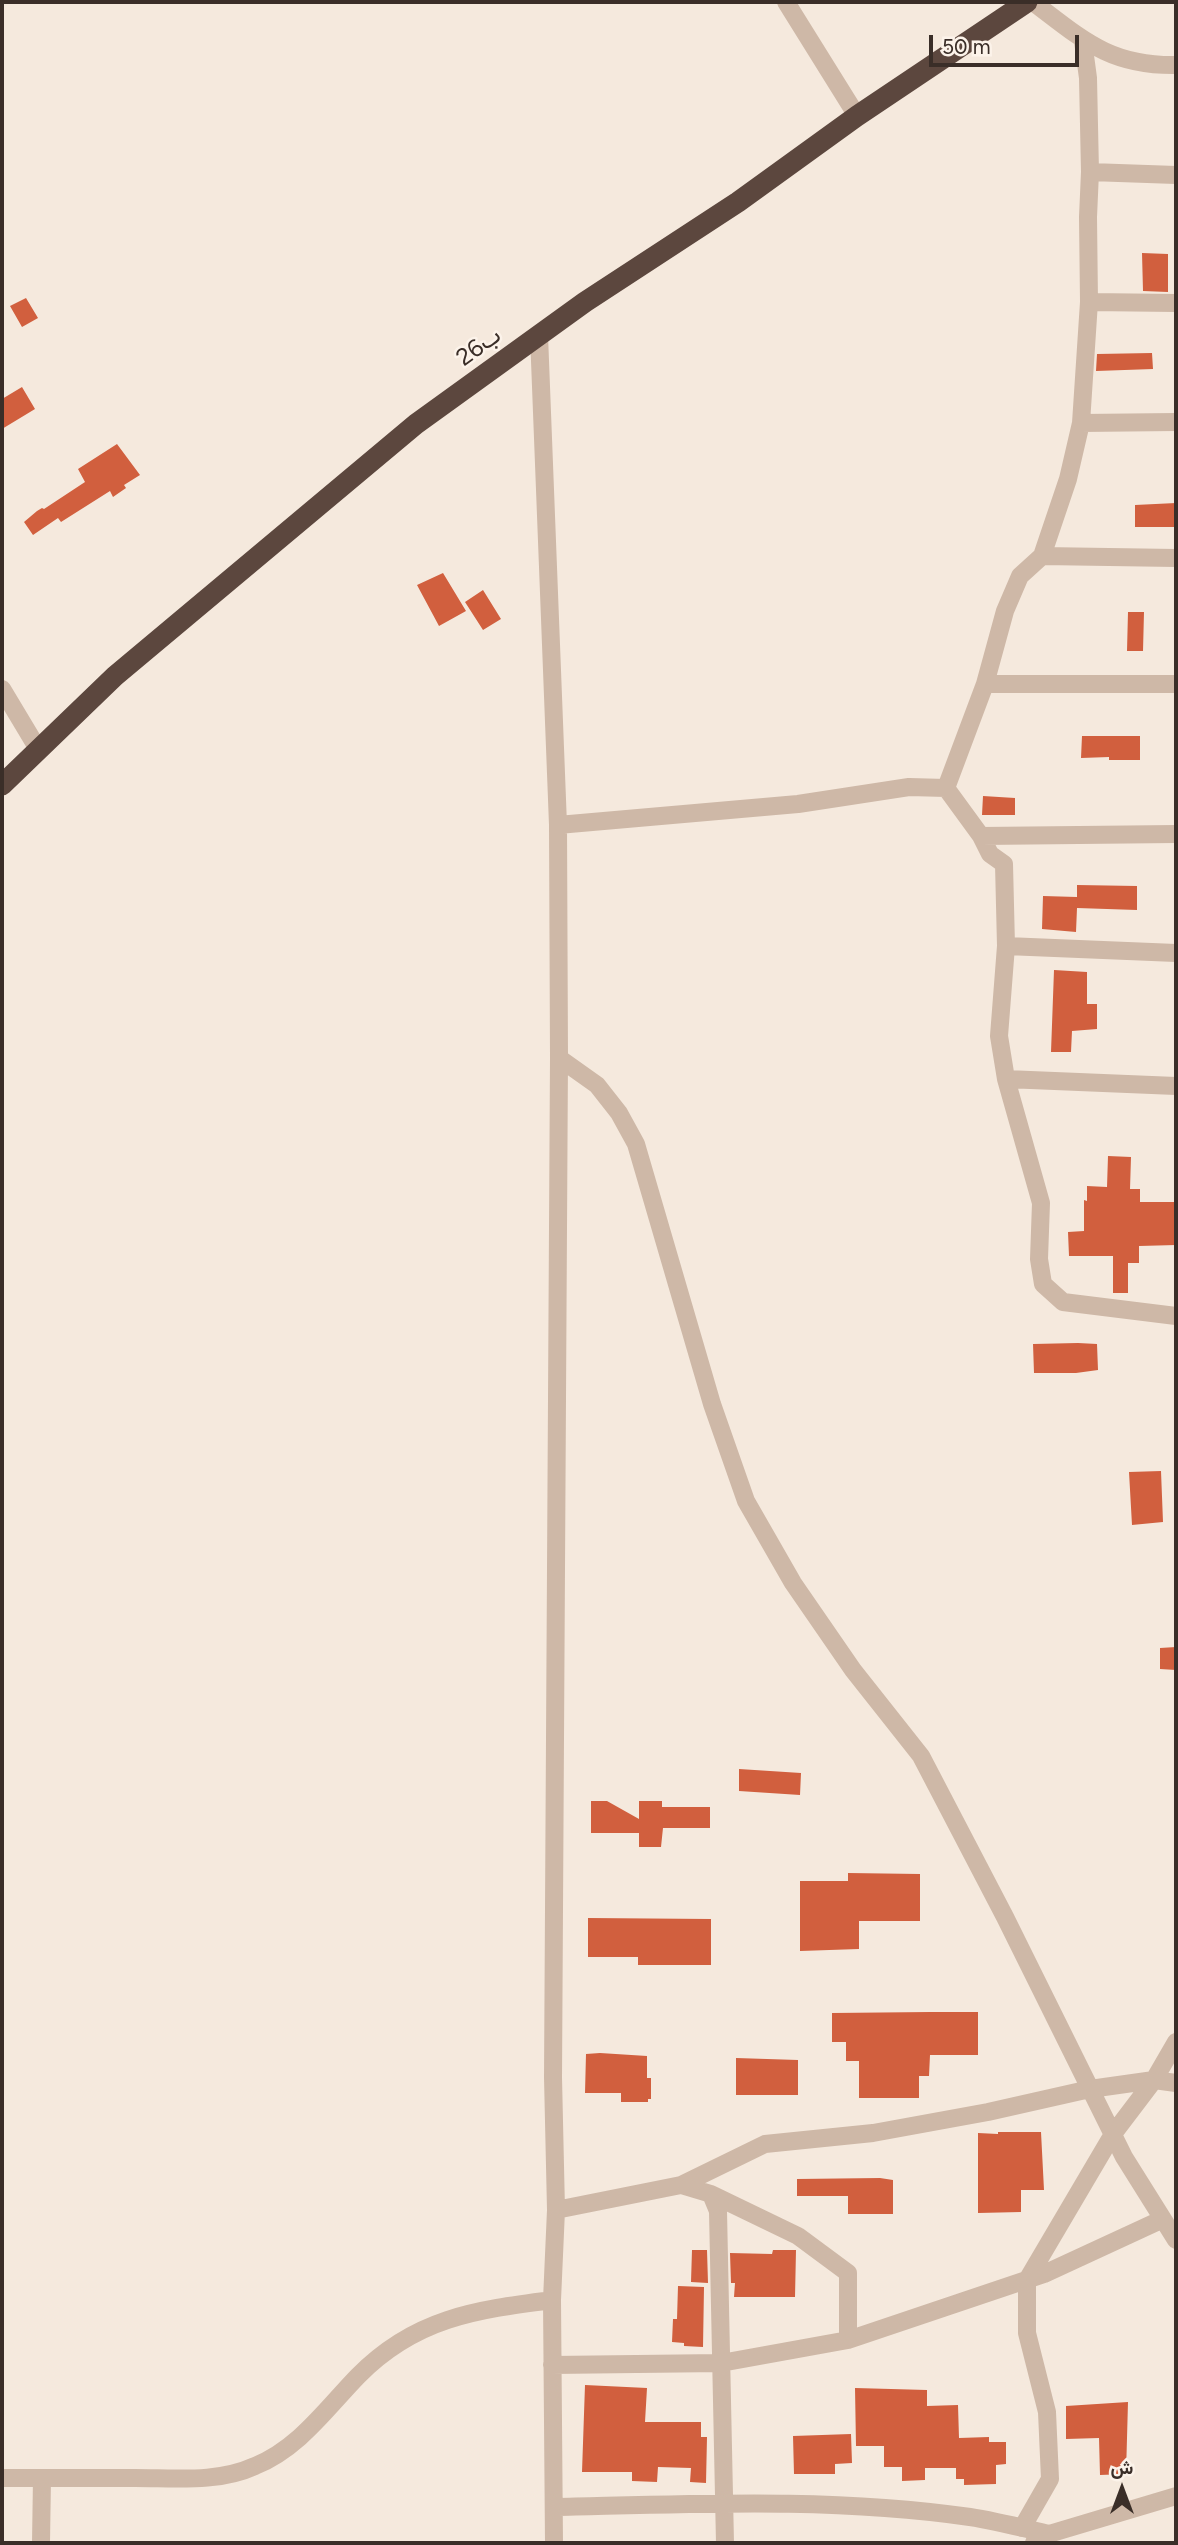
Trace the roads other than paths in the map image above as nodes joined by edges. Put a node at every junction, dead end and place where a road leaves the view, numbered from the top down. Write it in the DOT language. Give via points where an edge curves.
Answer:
graph roads {
  1 [pos="786,2"];
  2 [pos="1027,2"];
  3 [pos="1033,2"];
  4 [pos="1006,10"];
  5 [pos="1083,41"];
  6 [pos="1176,65"];
  7 [pos="857,117"];
  8 [pos="1090,172"];
  9 [pos="1176,175"];
  10 [pos="1089,302"];
  11 [pos="1176,303"];
  12 [pos="539,335"];
  13 [pos="1176,422"];
  14 [pos="1081,423"];
  15 [pos="1042,556"];
  16 [pos="1176,558"];
  17 [pos="985,684"];
  18 [pos="1176,684"];
  19 [pos="2,689"];
  20 [pos="38,748"];
  21 [pos="2,785"];
  22 [pos="946,788"];
  23 [pos="558,825"];
  24 [pos="1176,834"];
  25 [pos="981,836"];
  26 [pos="1006,946"];
  27 [pos="1176,953"];
  28 [pos="559,1058"];
  29 [pos="1006,1079"];
  30 [pos="1176,1086"];
  31 [pos="1176,1316"];
  32 [pos="1176,2042"];
  33 [pos="1154,2080"];
  34 [pos="1176,2083"];
  35 [pos="1090,2089"];
  36 [pos="1113,2134"];
  37 [pos="681,2185"];
  38 [pos="711,2194"];
  39 [pos="556,2210"];
  40 [pos="1163,2219"];
  41 [pos="1176,2240"];
  42 [pos="1027,2280"];
  43 [pos="552,2300"];
  44 [pos="848,2340"];
  45 [pos="721,2363"];
  46 [pos="552,2365"];
  47 [pos="42,2478"];
  48 [pos="2,2479"];
  49 [pos="1176,2496"];
  50 [pos="724,2503"];
  51 [pos="554,2507"];
  52 [pos="1022,2528"];
  53 [pos="1041,2539"];
  54 [pos="41,2543"];
  55 [pos="554,2543"];
  56 [pos="725,2543"];
  1 -- 7 [label="street"];
  2 -- 4 [label="highway, 26ب"];
  3 -- 5 [label="street"];
  4 -- 7 [label="highway, 26ب"];
  5 -- 6 [label="street" via="1127,61"];
  5 -- 8 [label="street"];
  7 -- 12 [label="highway, 26ب"];
  8 -- 9 [label="street"];
  8 -- 10 [label="street"];
  10 -- 11 [label="street"];
  10 -- 14 [label="street"];
  12 -- 20 [label="highway, 26ب" via="395,442 135,659"];
  12 -- 23 [label="street"];
  13 -- 14 [label="street"];
  14 -- 15 [label="street" via="1068,480"];
  15 -- 16 [label="street"];
  15 -- 17 [label="street" via="1020,576"];
  17 -- 18 [label="street"];
  17 -- 22 [label="street"];
  19 -- 20 [label="street"];
  20 -- 21 [label="highway, 26ب"];
  22 -- 23 [label="street" via="909,787 798,804"];
  22 -- 25 [label="street"];
  23 -- 28 [label="street"];
  24 -- 25 [label="street"];
  25 -- 26 [label="street" via="990,854 1004,863"];
  26 -- 27 [label="street"];
  26 -- 29 [label="street" via="999,1036"];
  28 -- 35 [label="street" via="597,1085 636,1144 712,1404 746,1501 853,1670 921,1756"];
  28 -- 39 [label="street"];
  29 -- 30 [label="street"];
  29 -- 31 [label="street" via="1041,1203 1043,1284 1063,1302"];
  32 -- 33 [label="street"];
  33 -- 34 [label="street"];
  33 -- 35 [label="street"];
  33 -- 36 [label="street"];
  35 -- 36 [label="street"];
  35 -- 37 [label="street" via="873,2133 765,2144"];
  36 -- 40 [label="street"];
  36 -- 42 [label="street"];
  37 -- 38 [label="street"];
  37 -- 39 [label="street"];
  38 -- 44 [label="street" via="798,2236 848,2273"];
  38 -- 45 [label="street" via="718,2211"];
  39 -- 43 [label="street"];
  40 -- 41 [label="street"];
  40 -- 42 [label="street"];
  42 -- 44 [label="street"];
  42 -- 52 [label="street" via="1027,2333 1047,2413 1049,2479"];
  43 -- 46 [label="street"];
  43 -- 47 [label="street" via="472,2312 403,2340 359,2375 299,2439 254,2467 201,2478"];
  44 -- 45 [label="street"];
  45 -- 46 [label="street"];
  45 -- 50 [label="street"];
  46 -- 51 [label="street"];
  47 -- 48 [label="street"];
  47 -- 54 [label="street"];
  49 -- 53 [label="street"];
  50 -- 51 [label="street"];
  50 -- 52 [label="street" via="890,2509 971,2517"];
  50 -- 56 [label="street"];
  51 -- 55 [label="street"];
  52 -- 53 [label="street"];
}
